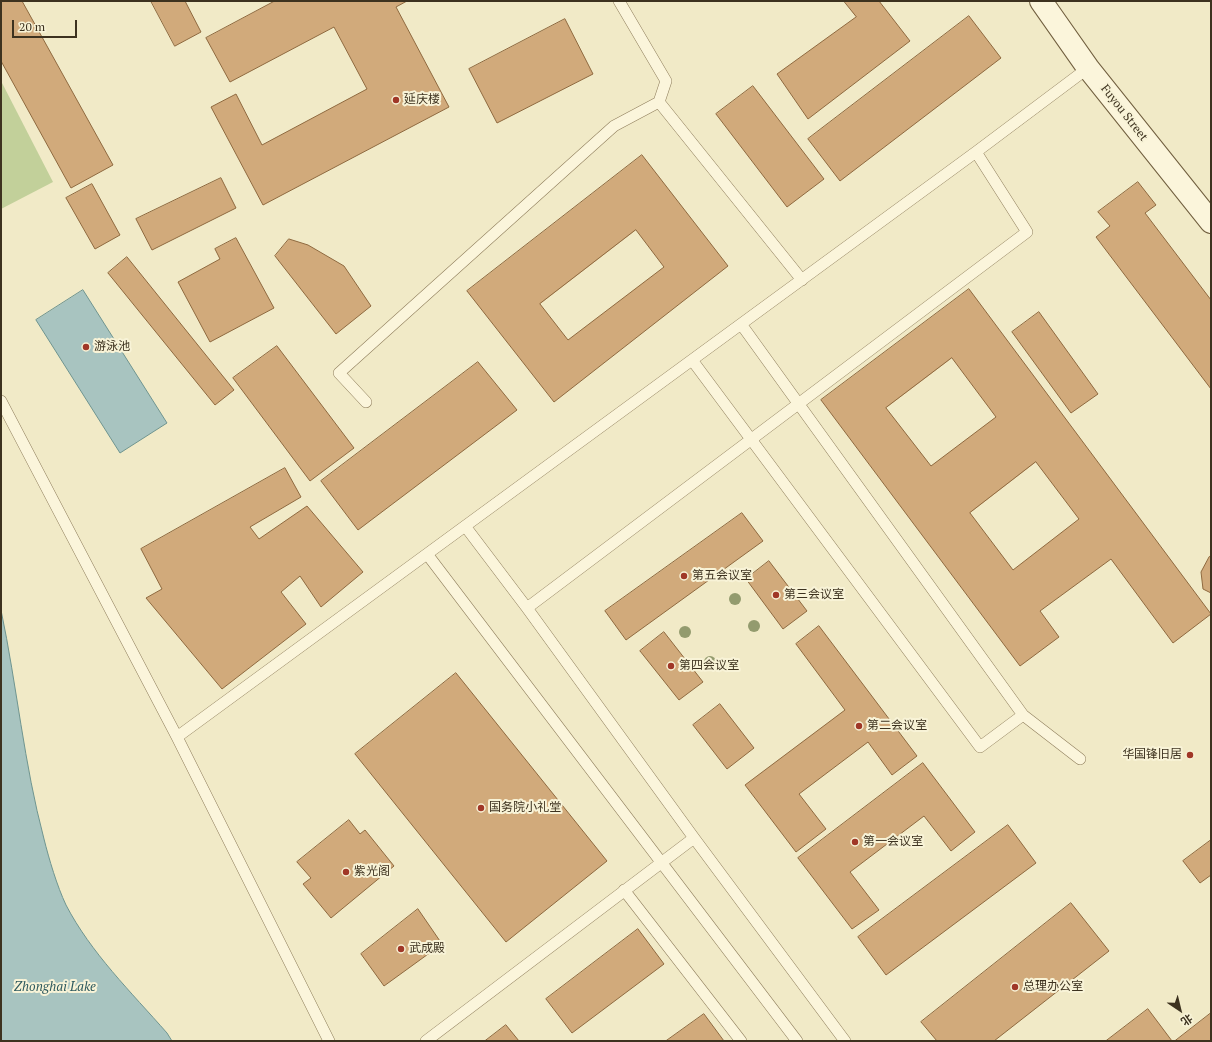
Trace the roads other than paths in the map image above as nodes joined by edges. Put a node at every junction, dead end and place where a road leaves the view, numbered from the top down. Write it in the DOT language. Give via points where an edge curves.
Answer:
graph roads {
  1 [pos="619,1"];
  2 [pos="1041,1"];
  3 [pos="1088,68"];
  4 [pos="659,102"];
  5 [pos="976,152"];
  6 [pos="1211,222"];
  7 [pos="802,280"];
  8 [pos="741,324"];
  9 [pos="692,360"];
  10 [pos="1,401"];
  11 [pos="366,402"];
  12 [pos="799,404"];
  13 [pos="752,439"];
  14 [pos="465,526"];
  15 [pos="427,554"];
  16 [pos="528,608"];
  17 [pos="1023,715"];
  18 [pos="178,737"];
  19 [pos="1080,759"];
  20 [pos="694,838"];
  21 [pos="661,863"];
  22 [pos="624,890"];
  23 [pos="329,1041"];
  24 [pos="426,1041"];
  25 [pos="741,1041"];
  26 [pos="797,1041"];
  27 [pos="845,1041"];
  1 -- 4 [label="lane" via="666,81"];
  2 -- 3 [label="main road, Fuyou Street"];
  3 -- 5 [label="lane"];
  3 -- 6 [label="main road, Fuyou Street"];
  4 -- 7 [label="lane"];
  4 -- 11 [label="lane" via="614,126 339,373"];
  5 -- 7 [label="lane"];
  5 -- 12 [label="lane" via="1027,232"];
  7 -- 8 [label="lane"];
  8 -- 9 [label="lane"];
  8 -- 12 [label="lane"];
  9 -- 13 [label="lane"];
  9 -- 14 [label="lane"];
  10 -- 18 [label="lane"];
  12 -- 13 [label="lane"];
  12 -- 17 [label="lane"];
  13 -- 16 [label="lane"];
  13 -- 17 [label="lane" via="980,747"];
  14 -- 15 [label="lane"];
  14 -- 16 [label="lane"];
  15 -- 18 [label="lane"];
  15 -- 21 [label="lane"];
  16 -- 20 [label="lane"];
  17 -- 19 [label="lane"];
  18 -- 23 [label="lane"];
  20 -- 21 [label="lane"];
  20 -- 27 [label="lane"];
  21 -- 22 [label="lane"];
  21 -- 26 [label="lane"];
  22 -- 24 [label="lane"];
  22 -- 25 [label="lane"];
}
